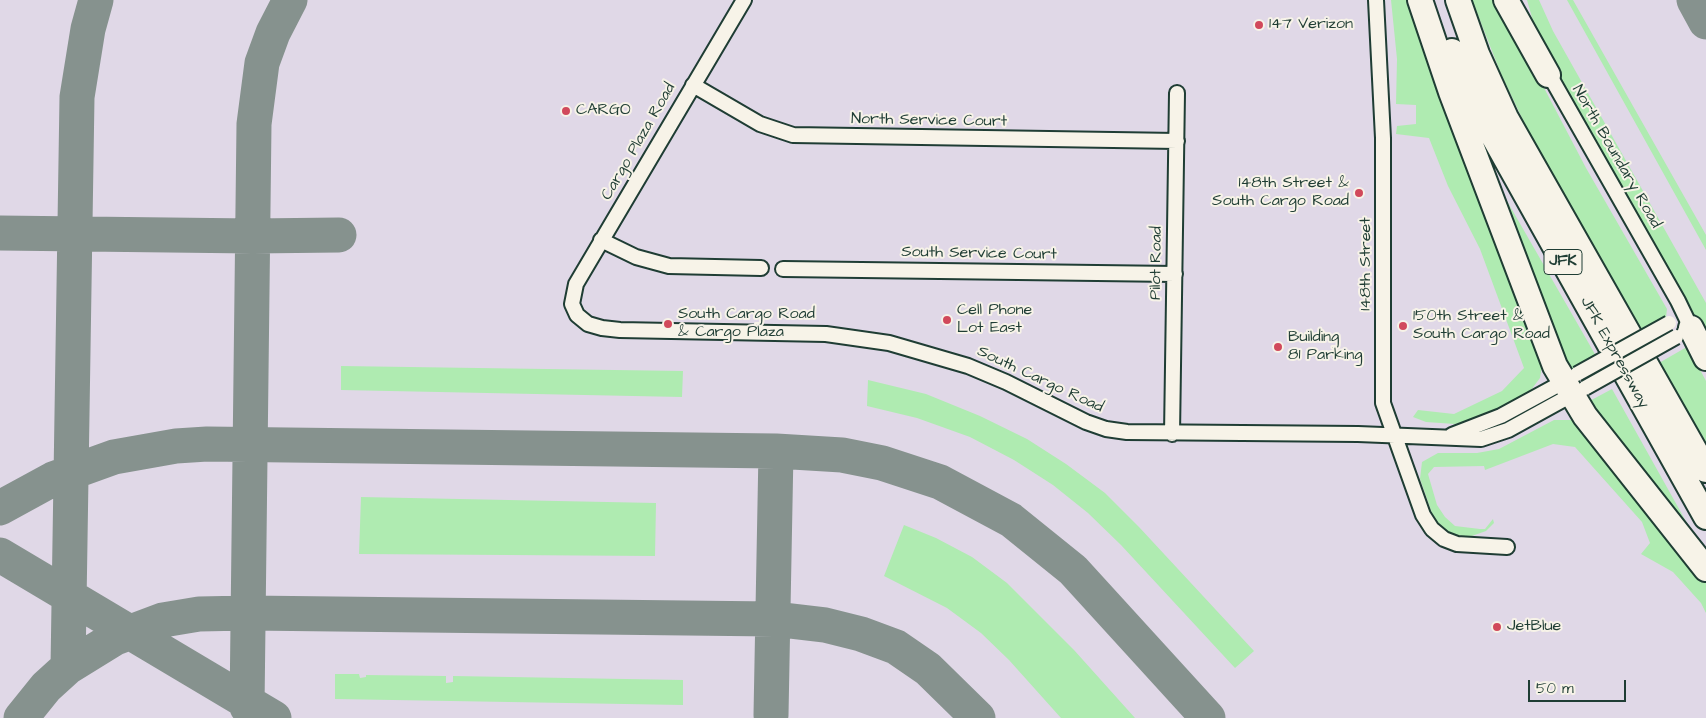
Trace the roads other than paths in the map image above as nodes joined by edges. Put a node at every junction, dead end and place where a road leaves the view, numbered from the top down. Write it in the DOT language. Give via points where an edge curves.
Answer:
graph roads {
  1 [pos="744,0"];
  2 [pos="1376,0"];
  3 [pos="1420,0"];
  4 [pos="1433,0"];
  5 [pos="1458,0"];
  6 [pos="1506,0"];
  7 [pos="1518,0"];
  8 [pos="1548,75"];
  9 [pos="693,85"];
  10 [pos="1178,93"];
  11 [pos="1177,141"];
  12 [pos="602,240"];
  13 [pos="761,268"];
  14 [pos="783,269"];
  15 [pos="1174,274"];
  16 [pos="572,304"];
  17 [pos="1680,325"];
  18 [pos="1706,358"];
  19 [pos="1574,385"];
  20 [pos="1172,434"];
  21 [pos="1395,435"];
  22 [pos="1706,470"];
  23 [pos="1706,517"];
  24 [pos="1507,547"];
  25 [pos="1706,568"];
  1 -- 9 [label="street, Cargo Plaza Road"];
  2 -- 21 [label="street, 148th Street" via="1383,138 1383,402"];
  3 -- 19 [label="highway" via="1451,92 1551,356"];
  4 -- 23 [label="highway, JFK Expressway / JFK" via="1461,72 1493,136"];
  5 -- 22 [label="highway, JFK Expressway / JFK" via="1476,54 1506,118"];
  6 -- 8 [label="highway"];
  7 -- 8 [label="street, North Boundary Road"];
  8 -- 17 [label="street, North Boundary Road"];
  9 -- 11 [label="street, North Service Court" via="760,124 793,135"];
  9 -- 12 [label="street, Cargo Plaza Road"];
  10 -- 11 [label="street, Pilot Road"];
  11 -- 15 [label="street, Pilot Road"];
  12 -- 13 [label="street" via="636,256 669,266"];
  12 -- 16 [label="street, Cargo Plaza Road" via="573,290"];
  14 -- 15 [label="street, South Service Court"];
  15 -- 20 [label="street, Pilot Road"];
  16 -- 20 [label="street, South Cargo Road" via="582,320 602,328 807,333 889,343 986,373 1106,429"];
  17 -- 18 [label="highway"];
  17 -- 19 [label="street, South Cargo Road, bridge"];
  19 -- 21 [label="street, South Cargo Road" via="1501,434 1476,439"];
  19 -- 25 [label="highway"];
  20 -- 21 [label="street, South Cargo Road"];
  21 -- 24 [label="street, 148th Street" via="1423,515 1432,529 1457,544"];
}
